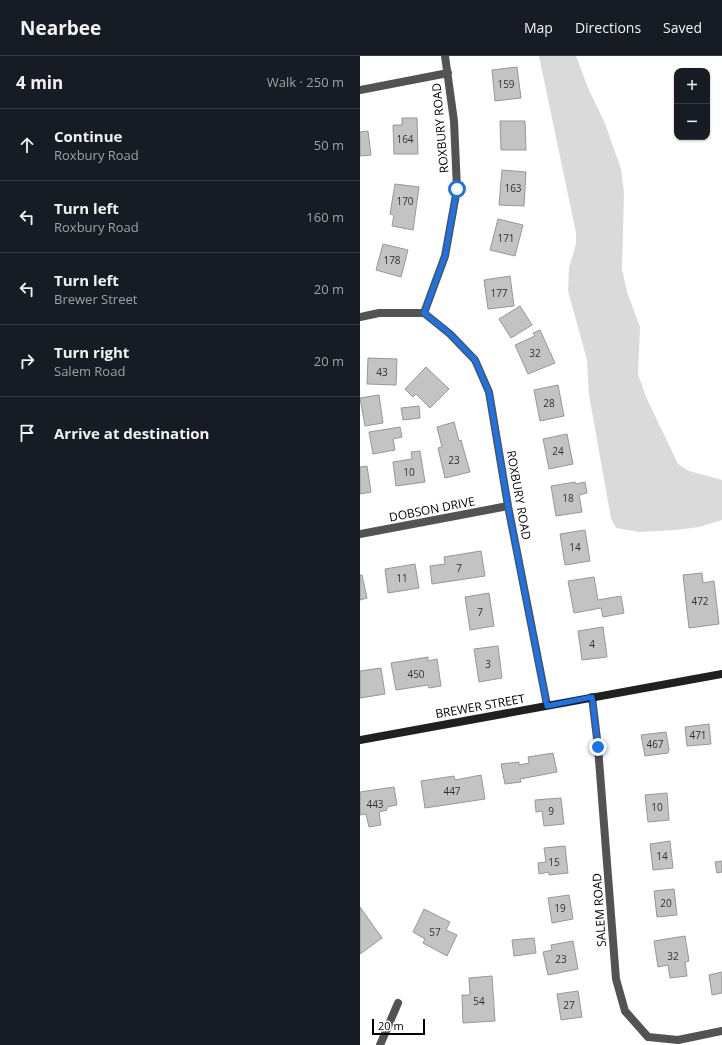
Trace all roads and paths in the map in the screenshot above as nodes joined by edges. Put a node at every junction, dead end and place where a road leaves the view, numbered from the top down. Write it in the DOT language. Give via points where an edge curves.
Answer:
graph roads {
  1 [pos="445,56"];
  2 [pos="448,73"];
  3 [pos="360,90"];
  4 [pos="424,313"];
  5 [pos="360,317"];
  6 [pos="508,506"];
  7 [pos="360,534"];
  8 [pos="722,674"];
  9 [pos="592,697"];
  10 [pos="547,706"];
  11 [pos="360,740"];
  12 [pos="398,1003"];
  13 [pos="722,1031"];
  14 [pos="380,1045"];
  1 -- 2 [label="street, ROXBURY ROAD"];
  2 -- 3 [label="street"];
  2 -- 4 [label="street, ROXBURY ROAD" via="454,121 457,189 445,256"];
  4 -- 5 [label="street" via="379,313"];
  4 -- 6 [label="street, ROXBURY ROAD" via="450,334 475,360 481,373 489,392"];
  6 -- 7 [label="street, DOBSON DRIVE"];
  6 -- 10 [label="street, ROXBURY ROAD"];
  8 -- 9 [label="main road, BREWER STREET"];
  9 -- 10 [label="main road, BREWER STREET"];
  9 -- 13 [label="street, SALEM ROAD" via="616,979 625,1011 648,1037 678,1040"];
  10 -- 11 [label="main road, BREWER STREET"];
  12 -- 14 [label="street"];
}
